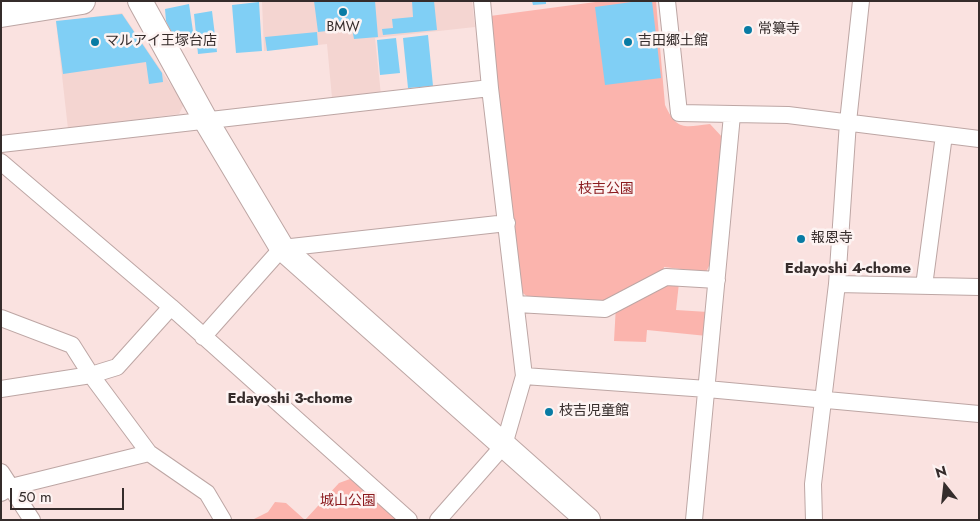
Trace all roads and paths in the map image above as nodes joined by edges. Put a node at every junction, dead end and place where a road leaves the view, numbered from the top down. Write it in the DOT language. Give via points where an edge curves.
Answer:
graph roads {
  1 [pos="82,1"];
  2 [pos="140,1"];
  3 [pos="482,1"];
  4 [pos="667,1"];
  5 [pos="861,1"];
  6 [pos="1,14"];
  7 [pos="490,88"];
  8 [pos="732,115"];
  9 [pos="205,119"];
  10 [pos="848,122"];
  11 [pos="944,135"];
  12 [pos="979,140"];
  13 [pos="1,144"];
  14 [pos="1,162"];
  15 [pos="506,223"];
  16 [pos="282,248"];
  17 [pos="717,280"];
  18 [pos="837,284"];
  19 [pos="924,286"];
  20 [pos="979,287"];
  21 [pos="517,304"];
  22 [pos="171,307"];
  23 [pos="1,318"];
  24 [pos="203,337"];
  25 [pos="90,375"];
  26 [pos="524,376"];
  27 [pos="707,388"];
  28 [pos="1,389"];
  29 [pos="824,398"];
  30 [pos="979,414"];
  31 [pos="504,445"];
  32 [pos="149,453"];
  33 [pos="1,472"];
  34 [pos="6,490"];
  35 [pos="32,520"];
  36 [pos="223,520"];
  37 [pos="409,520"];
  38 [pos="438,520"];
  39 [pos="588,520"];
  40 [pos="694,520"];
  41 [pos="814,520"];
  1 -- 6 [label="main road"];
  2 -- 9 [label="street"];
  3 -- 7 [label="street"];
  4 -- 8 [label="street" via="679,113"];
  5 -- 10 [label="street"];
  7 -- 9 [label="street"];
  7 -- 15 [label="street"];
  8 -- 10 [label="street" via="788,115"];
  8 -- 17 [label="street"];
  9 -- 13 [label="street"];
  9 -- 16 [label="street"];
  10 -- 11 [label="street"];
  10 -- 18 [label="street"];
  11 -- 12 [label="street"];
  11 -- 19 [label="street"];
  14 -- 22 [label="street"];
  15 -- 16 [label="street"];
  15 -- 21 [label="street"];
  16 -- 24 [label="street"];
  16 -- 31 [label="street"];
  17 -- 21 [label="street" via="666,278 605,310"];
  17 -- 27 [label="street"];
  18 -- 19 [label="street"];
  18 -- 29 [label="street"];
  19 -- 20 [label="street"];
  21 -- 26 [label="street"];
  22 -- 24 [label="street"];
  22 -- 25 [label="street" via="117,366"];
  23 -- 25 [label="street" via="72,345"];
  24 -- 37 [label="street"];
  25 -- 28 [label="street"];
  25 -- 32 [label="street"];
  26 -- 27 [label="street"];
  26 -- 31 [label="street"];
  27 -- 29 [label="street"];
  27 -- 40 [label="street"];
  29 -- 30 [label="street"];
  29 -- 41 [label="street" via="813,484"];
  31 -- 38 [label="street"];
  31 -- 39 [label="street"];
  32 -- 34 [label="street"];
  32 -- 36 [label="street" via="207,493"];
  33 -- 34 [label="street"];
  34 -- 35 [label="street"];
}
